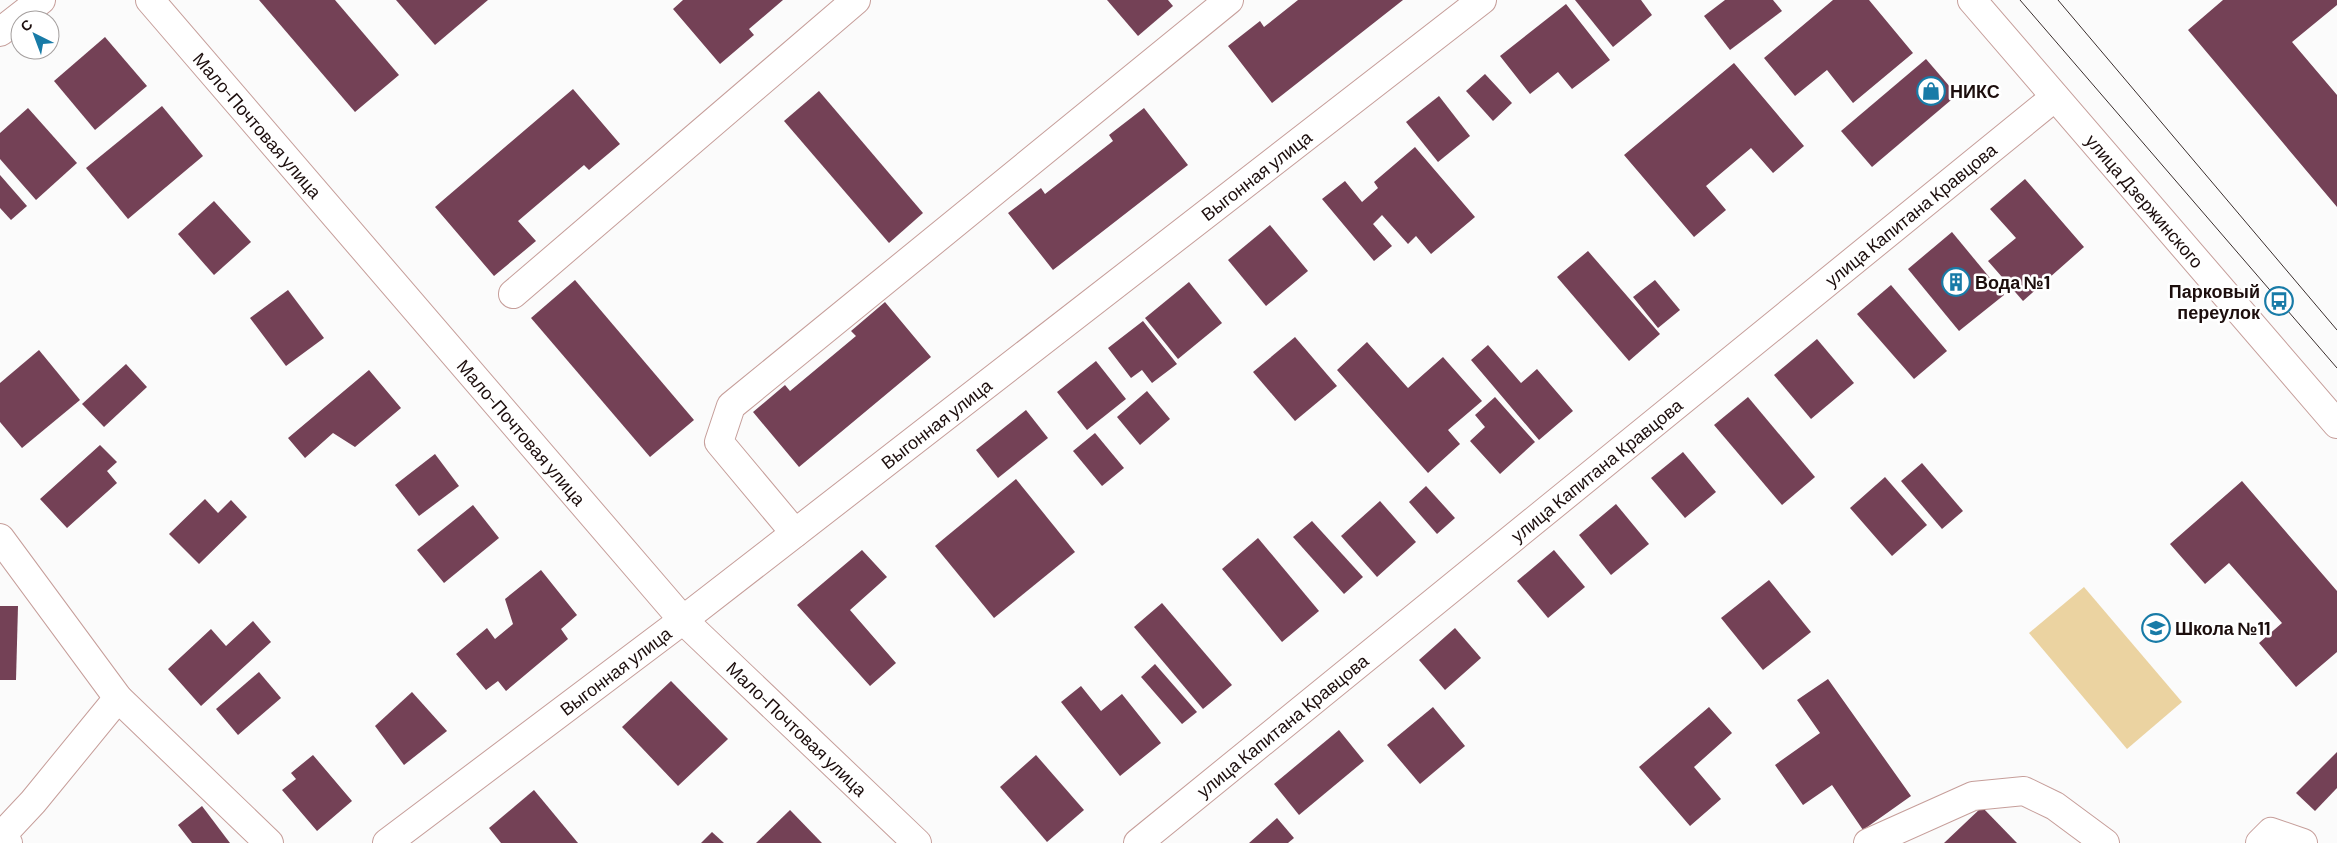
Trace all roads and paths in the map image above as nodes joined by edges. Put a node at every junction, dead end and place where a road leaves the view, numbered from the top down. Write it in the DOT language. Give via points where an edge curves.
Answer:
graph roads {
  1 [pos="40,0"];
  2 [pos="856,0"];
  3 [pos="1228,0"];
  4 [pos="1482,0"];
  5 [pos="1972,0"];
  6 [pos="163,5"];
  7 [pos="0,32"];
  8 [pos="2055,97"];
  9 [pos="513,294"];
  10 [pos="2337,424"];
  11 [pos="795,533"];
  12 [pos="0,538"];
  13 [pos="683,620"];
  14 [pos="118,698"];
  15 [pos="4,837"];
  16 [pos="269,843"];
  17 [pos="387,843"];
  18 [pos="917,843"];
  19 [pos="1138,843"];
  20 [pos="1868,843"];
  21 [pos="2105,843"];
  22 [pos="2260,843"];
  23 [pos="2303,843"];
  1 -- 7 [label="street"];
  2 -- 9 [label="street"];
  3 -- 11 [label="street" via="731,406 719,442"];
  4 -- 11 [label="street, Выгонная улица"];
  5 -- 8 [label="street, улица Дзержинского"];
  6 -- 13 [label="street, Мало-Почтовая улица"];
  8 -- 10 [label="street, улица Дзержинского"];
  8 -- 19 [label="street, улица Капитана Кравцова"];
  11 -- 13 [label="street, Выгонная улица"];
  12 -- 14 [label="street"];
  13 -- 17 [label="street, Выгонная улица"];
  13 -- 18 [label="street, Мало-Почтовая улица"];
  14 -- 15 [label="street"];
  14 -- 16 [label="street"];
  20 -- 21 [label="street" via="1974,796 2024,791 2055,806"];
  22 -- 23 [label="street" via="2271,832"];
}
